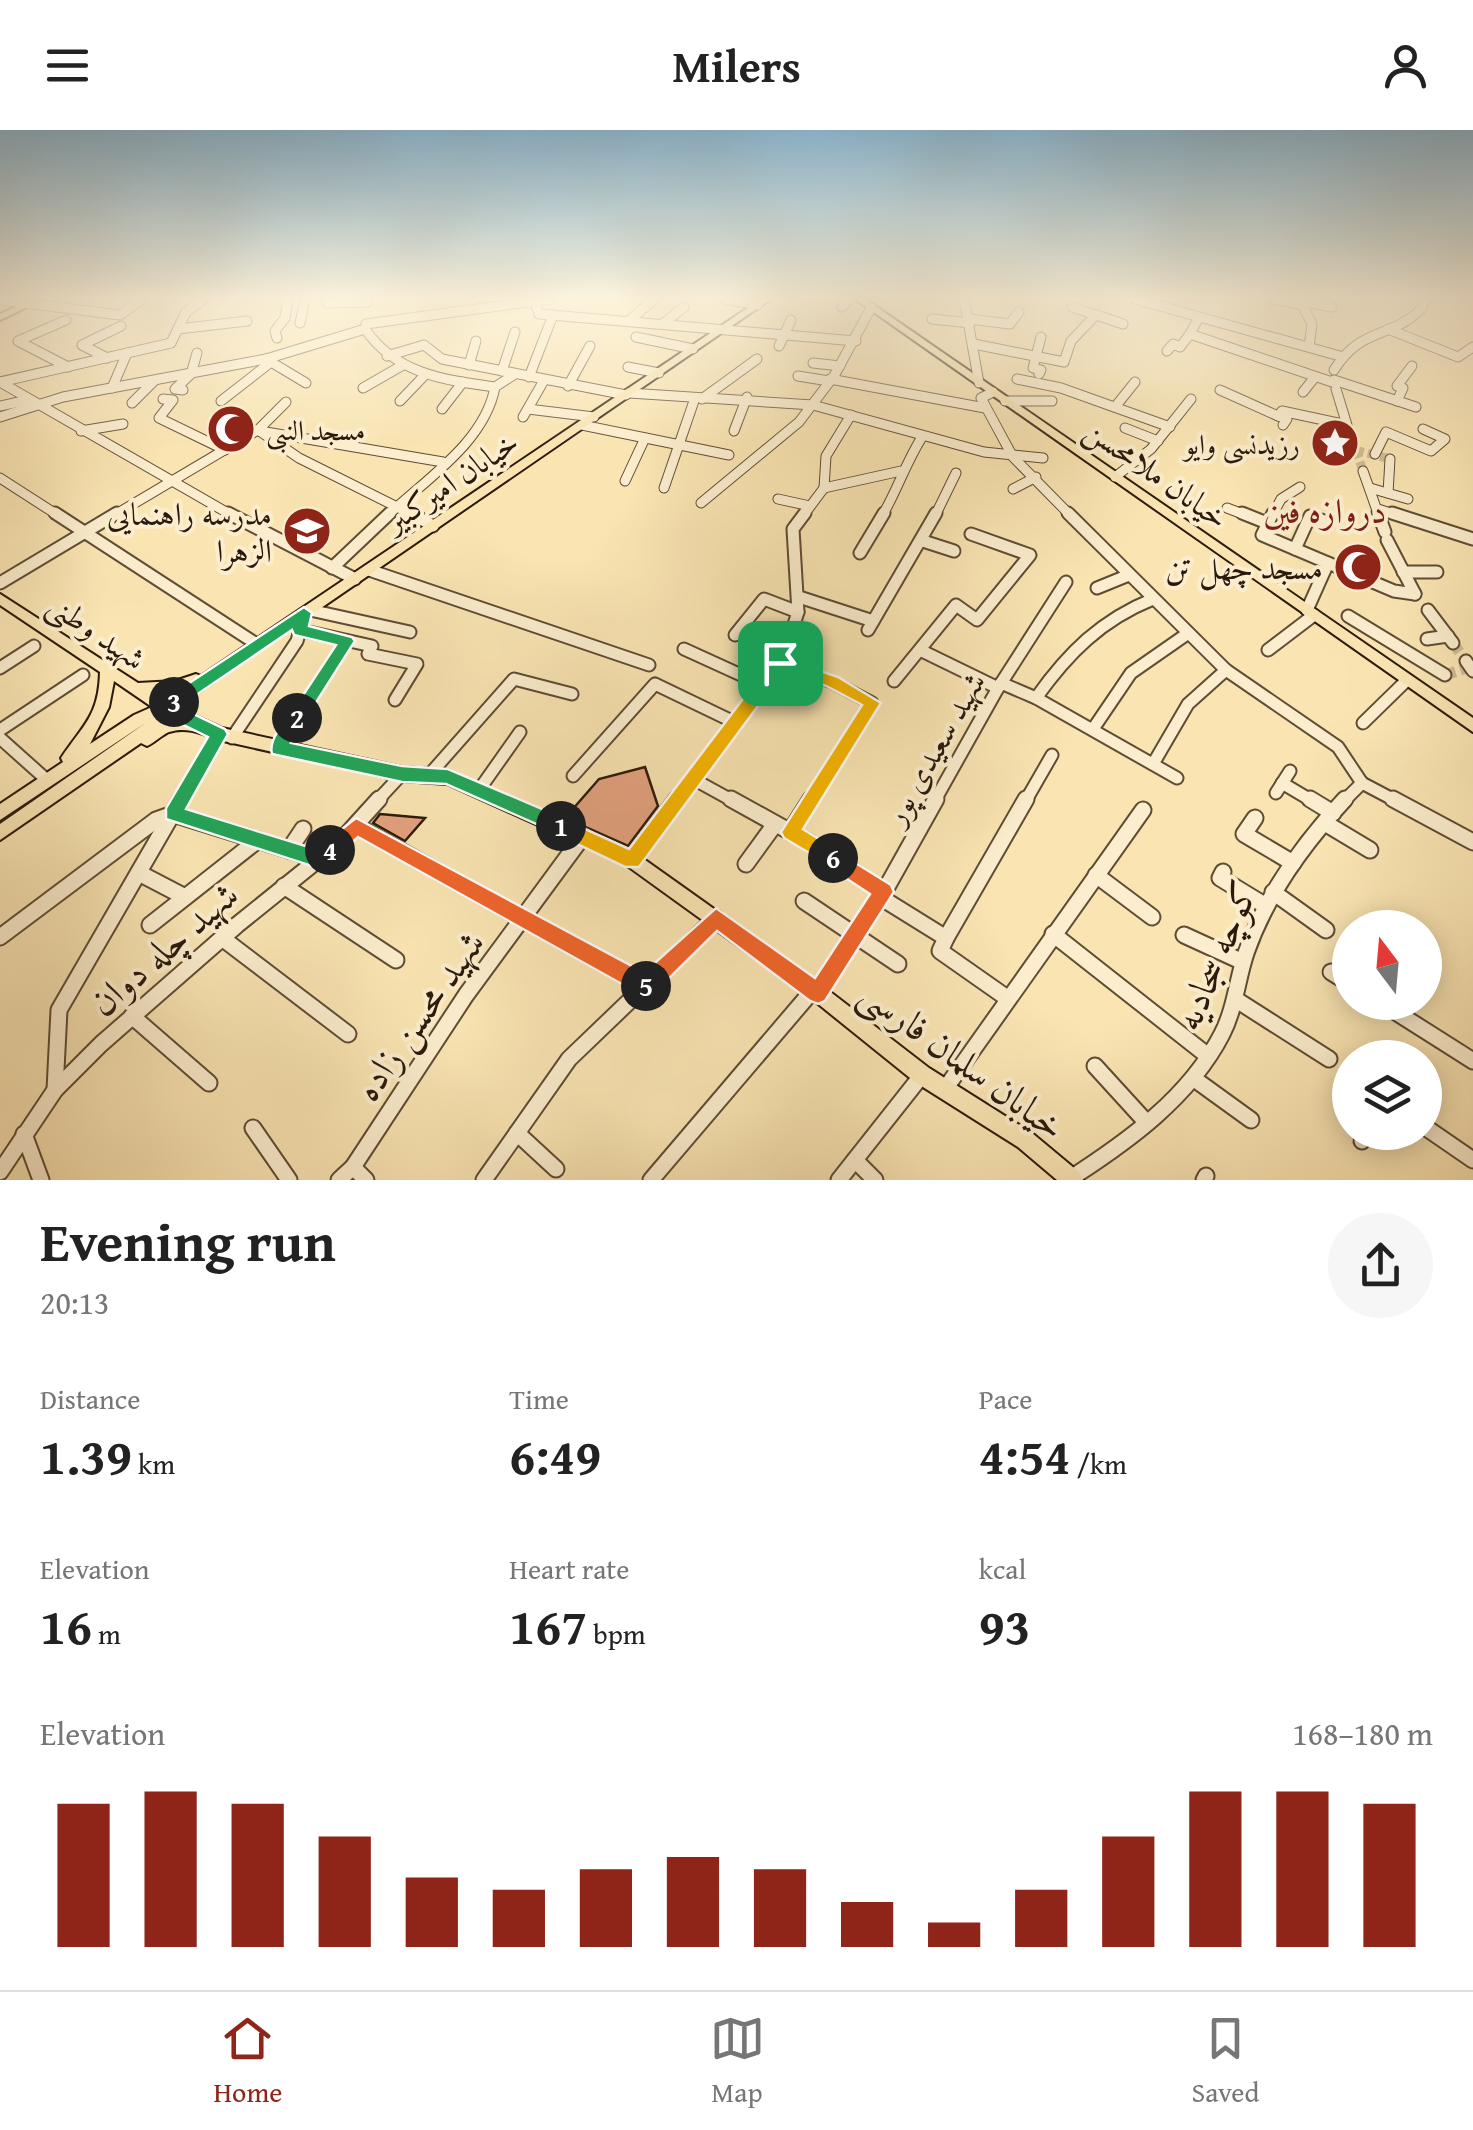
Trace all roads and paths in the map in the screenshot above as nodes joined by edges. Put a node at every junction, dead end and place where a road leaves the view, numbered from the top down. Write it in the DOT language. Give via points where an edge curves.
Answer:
graph roads {
  1 [pos="31,348"];
  2 [pos="88,348"];
  3 [pos="151,348"];
  4 [pos="303,348"];
  5 [pos="376,348"];
  6 [pos="414,348"];
  7 [pos="428,348"];
  8 [pos="474,348"];
  9 [pos="510,348"];
  10 [pos="540,348"];
  11 [pos="589,348"];
  12 [pos="688,348"];
  13 [pos="851,348"];
  14 [pos="930,348"];
  15 [pos="975,348"];
  16 [pos="993,348"];
  17 [pos="1037,348"];
  18 [pos="1068,348"];
  19 [pos="1170,348"];
  20 [pos="1231,348"];
  21 [pos="1260,348"];
  22 [pos="1312,348"];
  23 [pos="1348,348"];
  24 [pos="1438,348"];
  25 [pos="693,349"];
  26 [pos="1471,350"];
  27 [pos="1167,351"];
  28 [pos="197,352"];
  29 [pos="1258,352"];
  30 [pos="126,354"];
  31 [pos="387,356"];
  32 [pos="1340,356"];
  33 [pos="1035,357"];
  34 [pos="107,358"];
  35 [pos="757,359"];
  36 [pos="269,360"];
  37 [pos="813,363"];
  38 [pos="402,365"];
  39 [pos="469,365"];
  40 [pos="840,366"];
  41 [pos="1412,366"];
  42 [pos="68,367"];
  43 [pos="628,367"];
  44 [pos="502,371"];
  45 [pos="658,373"];
  46 [pos="191,374"];
  47 [pos="515,374"];
  48 [pos="1039,374"];
  49 [pos="798,376"];
  50 [pos="423,377"];
  51 [pos="529,377"];
  52 [pos="1316,377"];
  53 [pos="1016,378"];
  54 [pos="830,380"];
  55 [pos="1334,380"];
  56 [pos="154,381"];
  57 [pos="306,382"];
  58 [pos="463,382"];
  59 [pos="543,382"];
  60 [pos="1135,382"];
  61 [pos="1,383"];
  62 [pos="979,383"];
  63 [pos="568,386"];
  64 [pos="495,387"];
  65 [pos="112,388"];
  66 [pos="363,388"];
  67 [pos="184,390"];
  68 [pos="1220,390"];
  69 [pos="993,392"];
  70 [pos="1303,392"];
  71 [pos="628,394"];
  72 [pos="745,394"];
  73 [pos="699,398"];
  74 [pos="1191,398"];
  75 [pos="163,399"];
  76 [pos="221,401"];
  77 [pos="400,401"];
  78 [pos="1005,401"];
  79 [pos="1398,401"];
  80 [pos="32,402"];
  81 [pos="286,402"];
  82 [pos="1052,402"];
  83 [pos="132,403"];
  84 [pos="813,405"];
  85 [pos="0,406"];
  86 [pos="1114,407"];
  87 [pos="1416,407"];
  88 [pos="986,408"];
  89 [pos="442,410"];
  90 [pos="851,415"];
  91 [pos="0,416"];
  92 [pos="588,421"];
  93 [pos="124,424"];
  94 [pos="1170,426"];
  95 [pos="1125,428"];
  96 [pos="1424,429"];
  97 [pos="80,430"];
  98 [pos="258,430"];
  99 [pos="734,432"];
  100 [pos="922,437"];
  101 [pos="301,438"];
  102 [pos="645,438"];
  103 [pos="1158,441"];
  104 [pos="679,445"];
  105 [pos="225,450"];
  106 [pos="286,452"];
  107 [pos="1376,454"];
  108 [pos="729,455"];
  109 [pos="1014,457"];
  110 [pos="1043,458"];
  111 [pos="1390,459"];
  112 [pos="443,462"];
  113 [pos="901,471"];
  114 [pos="1363,471"];
  115 [pos="956,474"];
  116 [pos="1036,477"];
  117 [pos="1115,477"];
  118 [pos="0,478"];
  119 [pos="625,481"];
  120 [pos="172,482"];
  121 [pos="1300,487"];
  122 [pos="664,488"];
  123 [pos="824,488"];
  124 [pos="1370,488"];
  125 [pos="1013,489"];
  126 [pos="1388,493"];
  127 [pos="778,499"];
  128 [pos="1408,499"];
  129 [pos="701,503"];
  130 [pos="398,504"];
  131 [pos="810,506"];
  132 [pos="1227,508"];
  133 [pos="1378,508"];
  134 [pos="1324,521"];
  135 [pos="434,526"];
  136 [pos="1265,529"];
  137 [pos="85,533"];
  138 [pos="971,534"];
  139 [pos="1386,536"];
  140 [pos="1473,539"];
  141 [pos="923,541"];
  142 [pos="1295,549"];
  143 [pos="954,551"];
  144 [pos="860,553"];
  145 [pos="1328,563"];
  146 [pos="332,568"];
  147 [pos="368,570"];
  148 [pos="1403,572"];
  149 [pos="1437,572"];
  150 [pos="1130,575"];
  151 [pos="355,579"];
  152 [pos="1066,582"];
  153 [pos="0,583"];
  154 [pos="1096,588"];
  155 [pos="1415,594"];
  156 [pos="798,596"];
  157 [pos="0,599"];
  158 [pos="1153,599"];
  159 [pos="1428,610"];
  160 [pos="307,612"];
  161 [pos="798,612"];
  162 [pos="1311,613"];
  163 [pos="1348,616"];
  164 [pos="300,630"];
  165 [pos="410,632"];
  166 [pos="1187,634"];
  167 [pos="735,636"];
  168 [pos="1427,639"];
  169 [pos="346,641"];
  170 [pos="258,645"];
  171 [pos="34,646"];
  172 [pos="684,649"];
  173 [pos="920,650"];
  174 [pos="1268,650"];
  175 [pos="780,663"];
  176 [pos="649,665"];
  177 [pos="0,668"];
  178 [pos="224,668"];
  179 [pos="1226,670"];
  180 [pos="107,671"];
  181 [pos="84,675"];
  182 [pos="1444,676"];
  183 [pos="1407,680"];
  184 [pos="894,681"];
  185 [pos="764,685"];
  186 [pos="131,686"];
  187 [pos="1000,686"];
  188 [pos="572,694"];
  189 [pos="1036,698"];
  190 [pos="395,700"];
  191 [pos="165,708"];
  192 [pos="736,723"];
  193 [pos="1363,724"];
  194 [pos="201,726"];
  195 [pos="1473,726"];
  196 [pos="1092,729"];
  197 [pos="0,730"];
  198 [pos="520,732"];
  199 [pos="225,736"];
  200 [pos="0,738"];
  201 [pos="278,748"];
  202 [pos="1052,755"];
  203 [pos="106,760"];
  204 [pos="1153,764"];
  205 [pos="402,774"];
  206 [pos="430,774"];
  207 [pos="573,776"];
  208 [pos="1177,778"];
  209 [pos="695,780"];
  210 [pos="48,781"];
  211 [pos="1282,782"];
  212 [pos="1362,783"];
  213 [pos="479,790"];
  214 [pos="1143,810"];
  215 [pos="0,813"];
  216 [pos="173,814"];
  217 [pos="1255,818"];
  218 [pos="1329,818"];
  219 [pos="775,824"];
  220 [pos="356,826"];
  221 [pos="303,830"];
  222 [pos="790,832"];
  223 [pos="0,834"];
  224 [pos="583,836"];
  225 [pos="258,840"];
  226 [pos="1473,842"];
  227 [pos="289,850"];
  228 [pos="1370,850"];
  229 [pos="318,859"];
  230 [pos="632,860"];
  231 [pos="1293,863"];
  232 [pos="746,864"];
  233 [pos="139,873"];
  234 [pos="1096,875"];
  235 [pos="1221,875"];
  236 [pos="284,886"];
  237 [pos="882,894"];
  238 [pos="185,897"];
  239 [pos="1270,899"];
  240 [pos="804,901"];
  241 [pos="1152,917"];
  242 [pos="526,918"];
  243 [pos="716,918"];
  244 [pos="150,924"];
  245 [pos="1326,930"];
  246 [pos="856,934"];
  247 [pos="1053,934"];
  248 [pos="1184,935"];
  249 [pos="0,938"];
  250 [pos="222,938"];
  251 [pos="946,938"];
  252 [pos="396,960"];
  253 [pos="1243,962"];
  254 [pos="898,964"];
  255 [pos="645,987"];
  256 [pos="815,991"];
  257 [pos="1007,998"];
  258 [pos="1234,999"];
  259 [pos="132,1016"];
  260 [pos="1409,1020"];
  261 [pos="348,1034"];
  262 [pos="1208,1056"];
  263 [pos="1329,1059"];
  264 [pos="1473,1060"];
  265 [pos="1095,1066"];
  266 [pos="922,1075"];
  267 [pos="1192,1078"];
  268 [pos="209,1083"];
  269 [pos="945,1089"];
  270 [pos="55,1090"];
  271 [pos="1251,1120"];
  272 [pos="1147,1123"];
  273 [pos="253,1128"];
  274 [pos="517,1133"];
  275 [pos="24,1134"];
  276 [pos="1442,1139"];
  277 [pos="855,1160"];
  278 [pos="1473,1160"];
  279 [pos="556,1169"];
  280 [pos="0,1172"];
  281 [pos="353,1176"];
  282 [pos="42,1180"];
  283 [pos="290,1180"];
  284 [pos="484,1180"];
  285 [pos="651,1180"];
  286 [pos="839,1180"];
  287 [pos="875,1180"];
  288 [pos="1071,1180"];
  1 -- 42 [label="street"];
  2 -- 34 [label="street"];
  3 -- 30 [label="street"];
  4 -- 36 [label="street"];
  5 -- 31 [label="street"];
  6 -- 31 [label="street"];
  7 -- 39 [label="street"];
  8 -- 39 [label="street"];
  9 -- 44 [label="street"];
  10 -- 51 [label="street"];
  11 -- 63 [label="street"];
  12 -- 25 [label="street"];
  13 -- 40 [label="street"];
  14 -- 62 [label="main road, خیابان ملامحسن"];
  15 -- 62 [label="street"];
  16 -- 33 [label="street"];
  17 -- 33 [label="street"];
  18 -- 33 [label="street" via="1064,362"];
  19 -- 27 [label="street"];
  20 -- 52 [label="street"];
  21 -- 29 [label="street"];
  22 -- 32 [label="street"];
  23 -- 32 [label="street"];
  24 -- 26 [label="street" via="1458,356"];
  25 -- 45 [label="main road, خیابان امیرکبیر"];
  28 -- 46 [label="street"];
  30 -- 34 [label="street"];
  30 -- 65 [label="street"];
  31 -- 38 [label="street"];
  32 -- 55 [label="street"];
  33 -- 48 [label="street"];
  34 -- 42 [label="street"];
  35 -- 73 [label="street"];
  36 -- 46 [label="street"];
  36 -- 57 [label="street"];
  36 -- 76 [label="street"];
  37 -- 40 [label="street"];
  38 -- 50 [label="street"];
  38 -- 66 [label="street"];
  39 -- 44 [label="street"];
  40 -- 54 [label="street"];
  41 -- 79 [label="street" via="1397,386 1404,388"];
  42 -- 61 [label="street"];
  43 -- 45 [label="street"];
  44 -- 47 [label="street"];
  45 -- 71 [label="main road, خیابان امیرکبیر"];
  46 -- 56 [label="street"];
  46 -- 67 [label="street" via="175,389"];
  47 -- 51 [label="street"];
  47 -- 64 [label="street"];
  49 -- 54 [label="street"];
  50 -- 58 [label="street"];
  50 -- 77 [label="street"];
  51 -- 59 [label="street"];
  52 -- 55 [label="street"];
  52 -- 70 [label="street"];
  53 -- 86 [label="street"];
  54 -- 84 [label="street"];
  54 -- 88 [label="street"];
  55 -- 68 [label="street" via="1347,426 1282,411 1280,420 1254,401"];
  55 -- 79 [label="street"];
  56 -- 65 [label="street"];
  56 -- 83 [label="street"];
  58 -- 64 [label="street"];
  58 -- 89 [label="street"];
  59 -- 63 [label="street"];
  59 -- 92 [label="street" via="525,413"];
  60 -- 86 [label="street"];
  61 -- 80 [label="street"];
  62 -- 69 [label="main road, خیابان ملامحسن"];
  63 -- 71 [label="street"];
  64 -- 112 [label="street" via="476,432"];
  65 -- 80 [label="street"];
  69 -- 78 [label="main road, خیابان ملامحسن"];
  69 -- 88 [label="street" via="981,398"];
  71 -- 73 [label="street"];
  71 -- 92 [label="main road, خیابان امیرکبیر"];
  72 -- 73 [label="street"];
  72 -- 84 [label="street"];
  72 -- 99 [label="street"];
  73 -- 104 [label="street"];
  74 -- 94 [label="street"];
  75 -- 105 [label="street" via="173,400 154,419"];
  78 -- 82 [label="street"];
  78 -- 117 [label="main road, خیابان ملامحسن"];
  79 -- 87 [label="street"];
  80 -- 85 [label="street"];
  80 -- 91 [label="street"];
  80 -- 97 [label="street"];
  81 -- 98 [label="street"];
  84 -- 90 [label="street"];
  84 -- 129 [label="street" via="783,438"];
  86 -- 94 [label="street"];
  88 -- 109 [label="street"];
  90 -- 100 [label="street"];
  90 -- 123 [label="street" via="826,456"];
  92 -- 102 [label="street"];
  92 -- 135 [label="main road, خیابان امیرکبیر"];
  93 -- 97 [label="street"];
  94 -- 103 [label="street"];
  95 -- 103 [label="street"];
  96 -- 107 [label="street" via="1445,440 1431,451 1386,432"];
  97 -- 120 [label="street"];
  98 -- 101 [label="street"];
  98 -- 105 [label="street"];
  98 -- 106 [label="street"];
  100 -- 109 [label="street"];
  100 -- 113 [label="street"];
  101 -- 106 [label="street"];
  101 -- 112 [label="street"];
  102 -- 104 [label="street"];
  102 -- 119 [label="street"];
  103 -- 117 [label="street"];
  104 -- 108 [label="street"];
  104 -- 122 [label="street"];
  105 -- 120 [label="street"];
  106 -- 130 [label="street"];
  109 -- 110 [label="street"];
  109 -- 116 [label="street"];
  111 -- 126 [label="street"];
  112 -- 130 [label="street"];
  113 -- 123 [label="street"];
  113 -- 144 [label="street" via="902,482"];
  114 -- 124 [label="street"];
  115 -- 141 [label="street"];
  116 -- 125 [label="street"];
  116 -- 150 [label="street"];
  117 -- 162 [label="main road, خیابان ملامحسن"];
  118 -- 137 [label="street"];
  120 -- 137 [label="street"];
  120 -- 146 [label="street"];
  121 -- 136 [label="street" via="1280,499"];
  123 -- 131 [label="street"];
  124 -- 126 [label="street"];
  124 -- 133 [label="street"];
  126 -- 128 [label="street"];
  127 -- 131 [label="street"];
  130 -- 135 [label="street"];
  130 -- 146 [label="street"];
  131 -- 156 [label="street" via="792,533"];
  132 -- 136 [label="street"];
  133 -- 139 [label="street"];
  133 -- 140 [label="street"];
  134 -- 142 [label="street" via="1310,516"];
  135 -- 147 [label="main road, خیابان امیرکبیر"];
  136 -- 142 [label="street"];
  137 -- 153 [label="street"];
  137 -- 170 [label="street"];
  138 -- 173 [label="street" via="1030,555 977,620 956,605"];
  139 -- 148 [label="street"];
  141 -- 143 [label="street"];
  141 -- 156 [label="street" via="871,626"];
  142 -- 145 [label="street"];
  145 -- 155 [label="street"];
  145 -- 162 [label="street"];
  146 -- 151 [label="street"];
  147 -- 151 [label="main road, خیابان امیرکبیر"];
  147 -- 176 [label="street"];
  148 -- 149 [label="street"];
  148 -- 155 [label="street"];
  150 -- 154 [label="street"];
  150 -- 158 [label="street"];
  151 -- 160 [label="main road, خیابان امیرکبیر"];
  152 -- 187 [label="street, شهید سعیدی پور"];
  156 -- 161 [label="street"];
  157 -- 180 [label="main road, شهید وطنی"];
  158 -- 166 [label="street"];
  158 -- 189 [label="street" via="1098,626"];
  159 -- 168 [label="street" via="1450,640"];
  160 -- 164 [label="street"];
  160 -- 165 [label="street"];
  160 -- 170 [label="main road, خیابان امیرکبیر"];
  161 -- 167 [label="street" via="764,599"];
  161 -- 175 [label="street"];
  162 -- 174 [label="street"];
  162 -- 183 [label="main road, خیابان ملامحسن"];
  163 -- 182 [label="street"];
  164 -- 169 [label="street"];
  164 -- 199 [label="street"];
  166 -- 179 [label="street"];
  166 -- 196 [label="street" via="1132,673"];
  169 -- 190 [label="street" via="372,646 368,654 417,664"];
  169 -- 201 [label="street"];
  170 -- 178 [label="main road, خیابان امیرکبیر"];
  171 -- 177 [label="street"];
  172 -- 185 [label="street"];
  173 -- 184 [label="street"];
  173 -- 187 [label="street"];
  175 -- 185 [label="street"];
  175 -- 222 [label="street" via="872,703"];
  178 -- 186 [label="main road" via="175,687"];
  178 -- 191 [label="main road, خیابان امیرکبیر"];
  179 -- 204 [label="street" via="1188,704"];
  179 -- 212 [label="street" via="1338,747"];
  180 -- 186 [label="main road, شهید وطنی"];
  180 -- 210 [label="main road" via="108,698 98,719"];
  181 -- 197 [label="street"];
  183 -- 193 [label="street"];
  183 -- 195 [label="main road, خیابان ملامحسن"];
  185 -- 192 [label="street"];
  186 -- 191 [label="main road, شهید وطنی"];
  187 -- 189 [label="street"];
  187 -- 237 [label="street, شهید سعیدی پور"];
  188 -- 206 [label="street" via="514,679"];
  189 -- 196 [label="street"];
  191 -- 194 [label="main road, خیابان سلمان فارسی"];
  191 -- 203 [label="main road" via="151,728"];
  191 -- 210 [label="main road" via="139,718"];
  192 -- 207 [label="street" via="655,684"];
  192 -- 209 [label="street"];
  194 -- 199 [label="main road, خیابان سلمان فارسی"];
  194 -- 203 [label="main road" via="167,726"];
  196 -- 204 [label="street"];
  198 -- 213 [label="street"];
  199 -- 201 [label="main road, خیابان سلمان فارسی"];
  199 -- 216 [label="street"];
  200 -- 210 [label="street"];
  201 -- 205 [label="main road, خیابان سلمان فارسی"];
  202 -- 251 [label="street"];
  203 -- 223 [label="main road"];
  204 -- 208 [label="street"];
  205 -- 206 [label="main road, خیابان سلمان فارسی"];
  205 -- 220 [label="street, شهید چله دوان"];
  206 -- 213 [label="main road, خیابان سلمان فارسی"];
  209 -- 219 [label="street"];
  209 -- 230 [label="street"];
  210 -- 215 [label="main road"];
  211 -- 218 [label="street"];
  212 -- 218 [label="street, کوچه سجادیه"];
  212 -- 226 [label="street"];
  213 -- 224 [label="main road, خیابان سلمان فارسی"];
  214 -- 234 [label="street"];
  216 -- 225 [label="street"];
  216 -- 233 [label="street"];
  216 -- 249 [label="street" via="156,820"];
  217 -- 231 [label="street" via="1244,834"];
  218 -- 228 [label="street"];
  218 -- 231 [label="street, کوچه سجادیه"];
  219 -- 222 [label="street"];
  219 -- 232 [label="street"];
  220 -- 229 [label="street, شهید چله دوان"];
  220 -- 242 [label="street"];
  221 -- 227 [label="street"];
  222 -- 237 [label="street"];
  224 -- 230 [label="main road, خیابان سلمان فارسی"];
  224 -- 242 [label="street, شهید محسن زاده"];
  225 -- 227 [label="street"];
  225 -- 238 [label="street"];
  227 -- 229 [label="street"];
  229 -- 236 [label="street, شهید چله دوان"];
  230 -- 243 [label="main road, خیابان سلمان فارسی"];
  231 -- 239 [label="street, کوچه سجادیه"];
  233 -- 238 [label="street"];
  233 -- 270 [label="street" via="59,1010"];
  234 -- 241 [label="street"];
  234 -- 247 [label="street"];
  235 -- 239 [label="street"];
  236 -- 250 [label="street, شهید چله دوان"];
  236 -- 252 [label="street"];
  237 -- 246 [label="street, شهید سعیدی پور"];
  237 -- 251 [label="street"];
  238 -- 244 [label="street"];
  239 -- 245 [label="street"];
  239 -- 253 [label="street, کوچه سجادیه"];
  240 -- 246 [label="street"];
  242 -- 255 [label="street"];
  242 -- 281 [label="street, شهید محسن زاده" via="466,995"];
  243 -- 255 [label="street"];
  243 -- 256 [label="main road, خیابان سلمان فارسی"];
  246 -- 254 [label="street"];
  246 -- 256 [label="street, شهید سعیدی پور"];
  247 -- 257 [label="street"];
  247 -- 262 [label="street"];
  248 -- 253 [label="street"];
  250 -- 259 [label="street, شهید چله دوان"];
  250 -- 261 [label="street"];
  251 -- 257 [label="street" via="940,951"];
  253 -- 258 [label="street, کوچه سجادیه"];
  255 -- 274 [label="street" via="569,1059"];
  256 -- 266 [label="main road, خیابان سلمان فارسی"];
  256 -- 285 [label="street, شهید سعیدی پور"];
  257 -- 269 [label="street"];
  258 -- 262 [label="street, کوچه سجادیه"];
  258 -- 263 [label="street"];
  259 -- 268 [label="street"];
  259 -- 270 [label="street, شهید چله دوان"];
  260 -- 264 [label="street"];
  262 -- 267 [label="street, کوچه سجادیه"];
  265 -- 272 [label="street"];
  266 -- 269 [label="main road, خیابان سلمان فارسی"];
  266 -- 277 [label="street"];
  267 -- 271 [label="street"];
  267 -- 272 [label="street, کوچه سجادیه"];
  269 -- 288 [label="main road, خیابان سلمان فارسی" via="1025,1140"];
  270 -- 275 [label="street, شهید چله دوان"];
  272 -- 288 [label="street, کوچه سجادیه"];
  273 -- 283 [label="street"];
  274 -- 279 [label="street"];
  274 -- 284 [label="street"];
  275 -- 280 [label="street, شهید چله دوان"];
  275 -- 282 [label="street"];
  276 -- 278 [label="street"];
  277 -- 286 [label="street"];
  277 -- 287 [label="street"];
}
